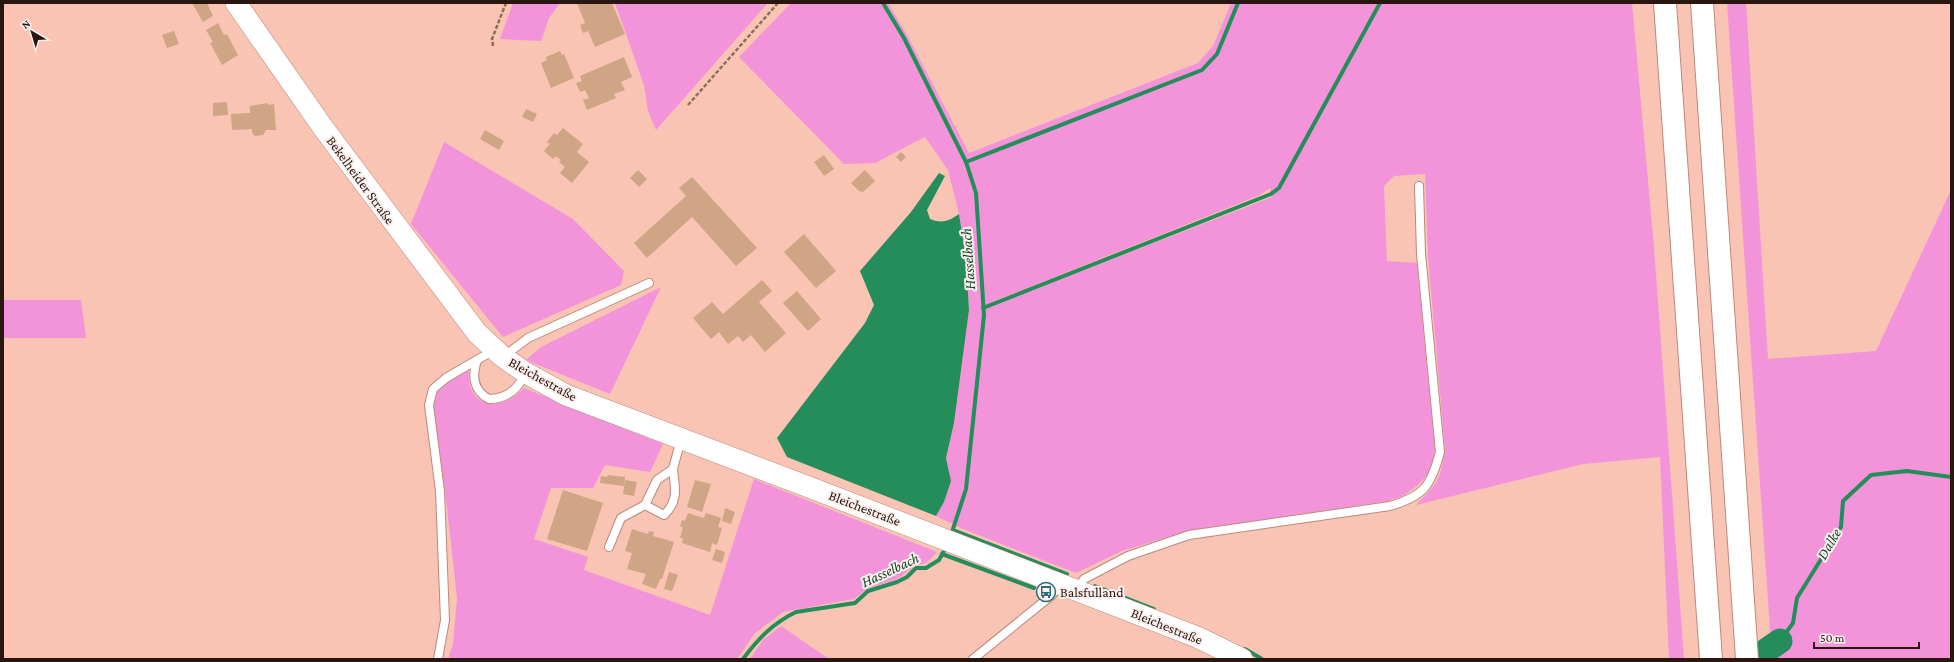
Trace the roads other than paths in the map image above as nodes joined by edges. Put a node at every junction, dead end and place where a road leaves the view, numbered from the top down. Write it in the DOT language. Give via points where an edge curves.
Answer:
graph roads {
  1 [pos="236,3"];
  2 [pos="1665,3"];
  3 [pos="1702,3"];
  4 [pos="1419,186"];
  5 [pos="649,283"];
  6 [pos="491,356"];
  7 [pos="526,373"];
  8 [pos="682,438"];
  9 [pos="672,469"];
  10 [pos="645,505"];
  11 [pos="609,547"];
  12 [pos="1068,587"];
  13 [pos="438,659"];
  14 [pos="973,659"];
  15 [pos="1242,659"];
  16 [pos="1711,659"];
  17 [pos="1747,659"];
  1 -- 6 [label="street, Bekelheider Straße"];
  2 -- 16 [label="highway"];
  3 -- 17 [label="highway"];
  4 -- 12 [label="lane" via="1420,254 1440,452 1429,484 1406,501 1390,506 1190,535 1128,556"];
  5 -- 6 [label="lane"];
  6 -- 7 [label="street, Bleichestraße"];
  6 -- 7 [label="lane" via="474,370 474,380 479,392 488,399 504,396 515,389"];
  6 -- 13 [label="lane" via="446,378 433,389 429,405 440,491 445,620"];
  7 -- 8 [label="street, Bleichestraße" via="566,395"];
  8 -- 9 [label="lane"];
  8 -- 12 [label="street, Bleichestraße"];
  9 -- 10 [label="lane" via="657,480"];
  9 -- 10 [label="lane" via="675,493 672,508 664,515"];
  10 -- 11 [label="lane" via="621,518"];
  12 -- 14 [label="lane" via="1052,595"];
  12 -- 15 [label="street, Bleichestraße" via="1197,637"];
}
